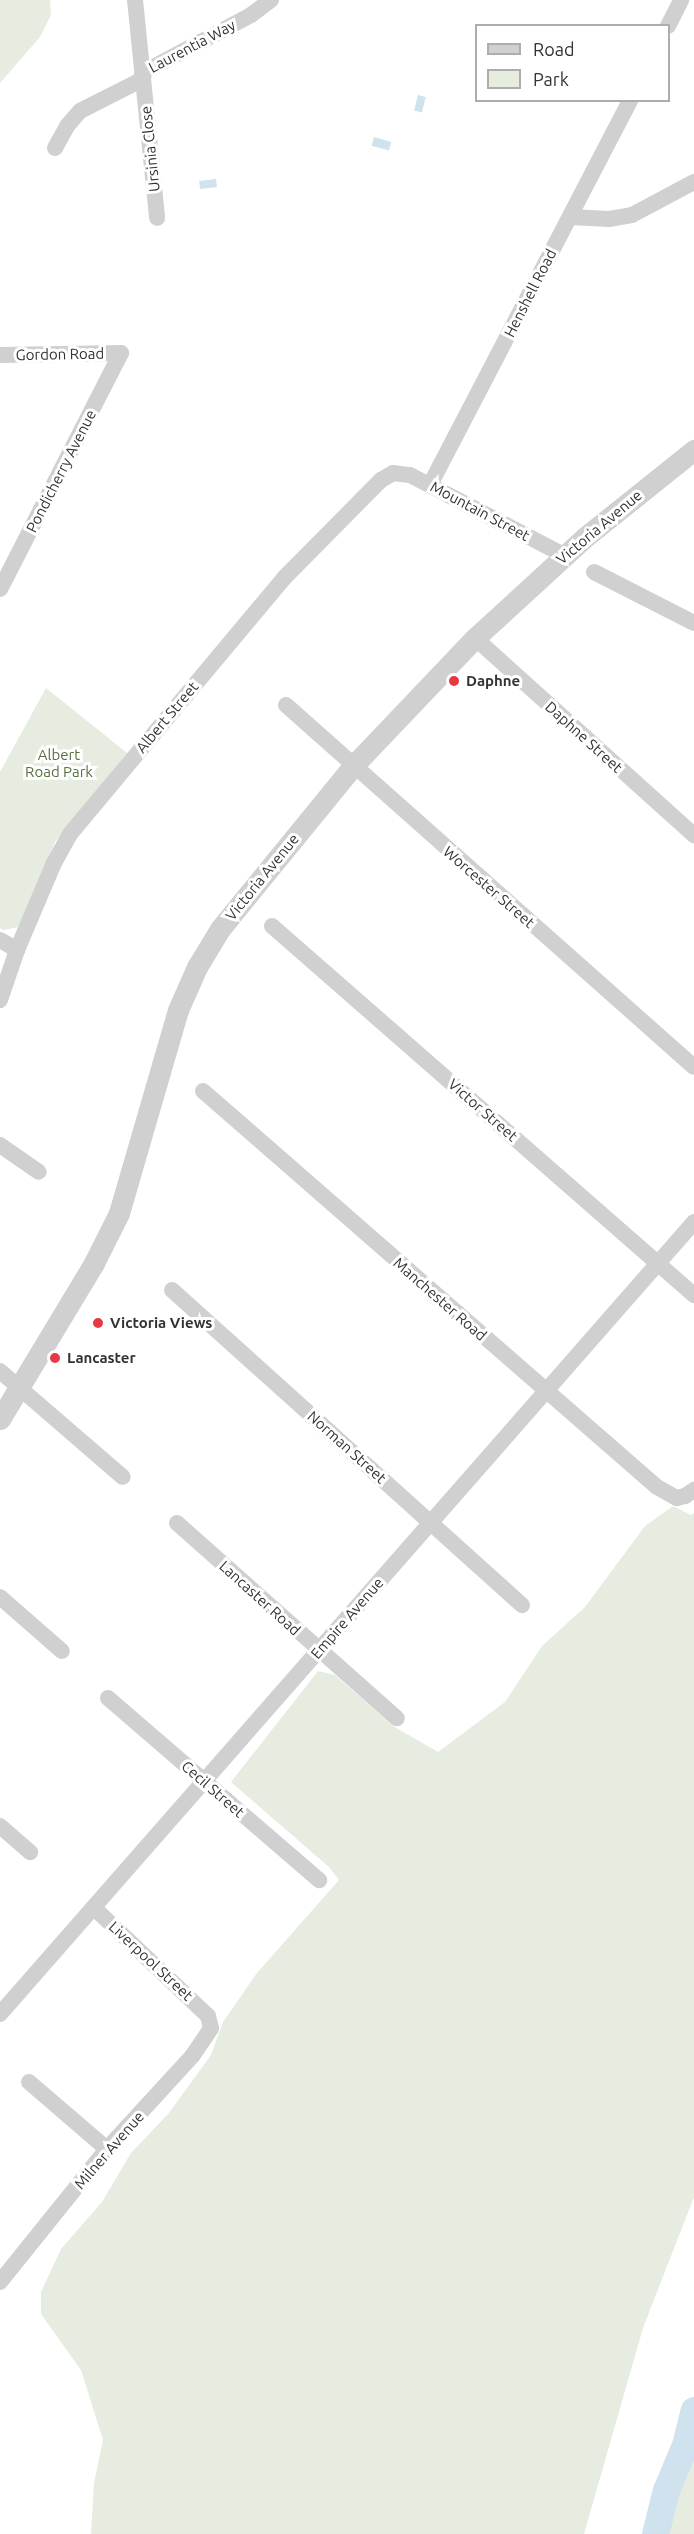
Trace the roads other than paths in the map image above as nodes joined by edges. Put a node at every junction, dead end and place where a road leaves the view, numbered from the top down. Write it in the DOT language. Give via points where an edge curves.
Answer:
graph roads {
  1 [pos="135,0"];
  2 [pos="271,0"];
  3 [pos="681,0"];
  4 [pos="669,24"];
  5 [pos="143,76"];
  6 [pos="629,102"];
  7 [pos="55,148"];
  8 [pos="694,182"];
  9 [pos="570,217"];
  10 [pos="157,218"];
  11 [pos="121,353"];
  12 [pos="0,355"];
  13 [pos="694,450"];
  14 [pos="393,473"];
  15 [pos="430,485"];
  16 [pos="564,555"];
  17 [pos="594,572"];
  18 [pos="0,589"];
  19 [pos="694,623"];
  20 [pos="475,638"];
  21 [pos="286,705"];
  22 [pos="353,766"];
  23 [pos="694,835"];
  24 [pos="272,926"];
  25 [pos="0,940"];
  26 [pos="18,950"];
  27 [pos="0,1000"];
  28 [pos="694,1067"];
  29 [pos="203,1091"];
  30 [pos="0,1145"];
  31 [pos="39,1172"];
  32 [pos="694,1222"];
  33 [pos="658,1263"];
  34 [pos="172,1290"];
  35 [pos="694,1295"];
  36 [pos="0,1371"];
  37 [pos="20,1388"];
  38 [pos="545,1392"];
  39 [pos="0,1419"];
  40 [pos="123,1478"];
  41 [pos="688,1494"];
  42 [pos="177,1523"];
  43 [pos="431,1523"];
  44 [pos="0,1597"];
  45 [pos="522,1605"];
  46 [pos="319,1650"];
  47 [pos="62,1651"];
  48 [pos="108,1698"];
  49 [pos="398,1719"];
  50 [pos="205,1782"];
  51 [pos="0,1826"];
  52 [pos="30,1852"];
  53 [pos="319,1880"];
  54 [pos="93,1907"];
  55 [pos="0,2014"];
  56 [pos="208,2016"];
  57 [pos="29,2082"];
  58 [pos="107,2149"];
  59 [pos="0,2282"];
  1 -- 5 [label="street, Ursinia Close"];
  2 -- 5 [label="street, Laurentia Way"];
  3 -- 4 [label="street"];
  5 -- 7 [label="street, Laurentia Way" via="80,111 66,126"];
  5 -- 10 [label="street, Ursinia Close"];
  6 -- 9 [label="street, Henshell Road"];
  8 -- 9 [label="street" via="633,215 609,219"];
  9 -- 15 [label="street, Henshell Road"];
  11 -- 12 [label="street, Gordon Road"];
  11 -- 18 [label="street, Pondicherry Avenue"];
  13 -- 16 [label="street, Victoria Avenue"];
  14 -- 15 [label="street, Mountain Street" via="410,475"];
  14 -- 26 [label="street, Albert Street" via="284,578 70,834"];
  15 -- 16 [label="street, Mountain Street"];
  16 -- 20 [label="street, Victoria Avenue"];
  17 -- 19 [label="street"];
  20 -- 22 [label="street, Victoria Avenue"];
  20 -- 23 [label="street, Daphne Street"];
  21 -- 22 [label="street, Worcester Street"];
  22 -- 28 [label="street, Worcester Street"];
  22 -- 37 [label="street, Victoria Avenue" via="232,914 197,967 178,1010 119,1213 90,1272"];
  24 -- 33 [label="street, Victor Street"];
  25 -- 26 [label="street"];
  26 -- 27 [label="street, Albert Street"];
  29 -- 38 [label="street, Manchester Road"];
  30 -- 31 [label="street"];
  32 -- 33 [label="street, Empire Avenue"];
  33 -- 35 [label="street, Victor Street"];
  33 -- 38 [label="street, Empire Avenue"];
  34 -- 43 [label="street, Norman Street"];
  36 -- 37 [label="street"];
  37 -- 39 [label="street, Victoria Avenue"];
  37 -- 40 [label="street"];
  38 -- 41 [label="street, Manchester Road" via="657,1487 670,1496"];
  38 -- 43 [label="street, Empire Avenue"];
  42 -- 46 [label="street, Lancaster Road"];
  43 -- 45 [label="street, Norman Street"];
  43 -- 46 [label="street, Empire Avenue"];
  44 -- 47 [label="street"];
  46 -- 49 [label="street, Lancaster Road"];
  46 -- 50 [label="street, Empire Avenue"];
  48 -- 50 [label="street, Cecil Street"];
  50 -- 53 [label="street, Cecil Street"];
  50 -- 54 [label="street, Empire Avenue"];
  51 -- 52 [label="street"];
  54 -- 55 [label="street, Empire Avenue"];
  54 -- 56 [label="street, Liverpool Street"];
  56 -- 58 [label="street, Milner Avenue" via="211,2028 206,2039"];
  57 -- 58 [label="street"];
  58 -- 59 [label="street, Milner Avenue"];
}
